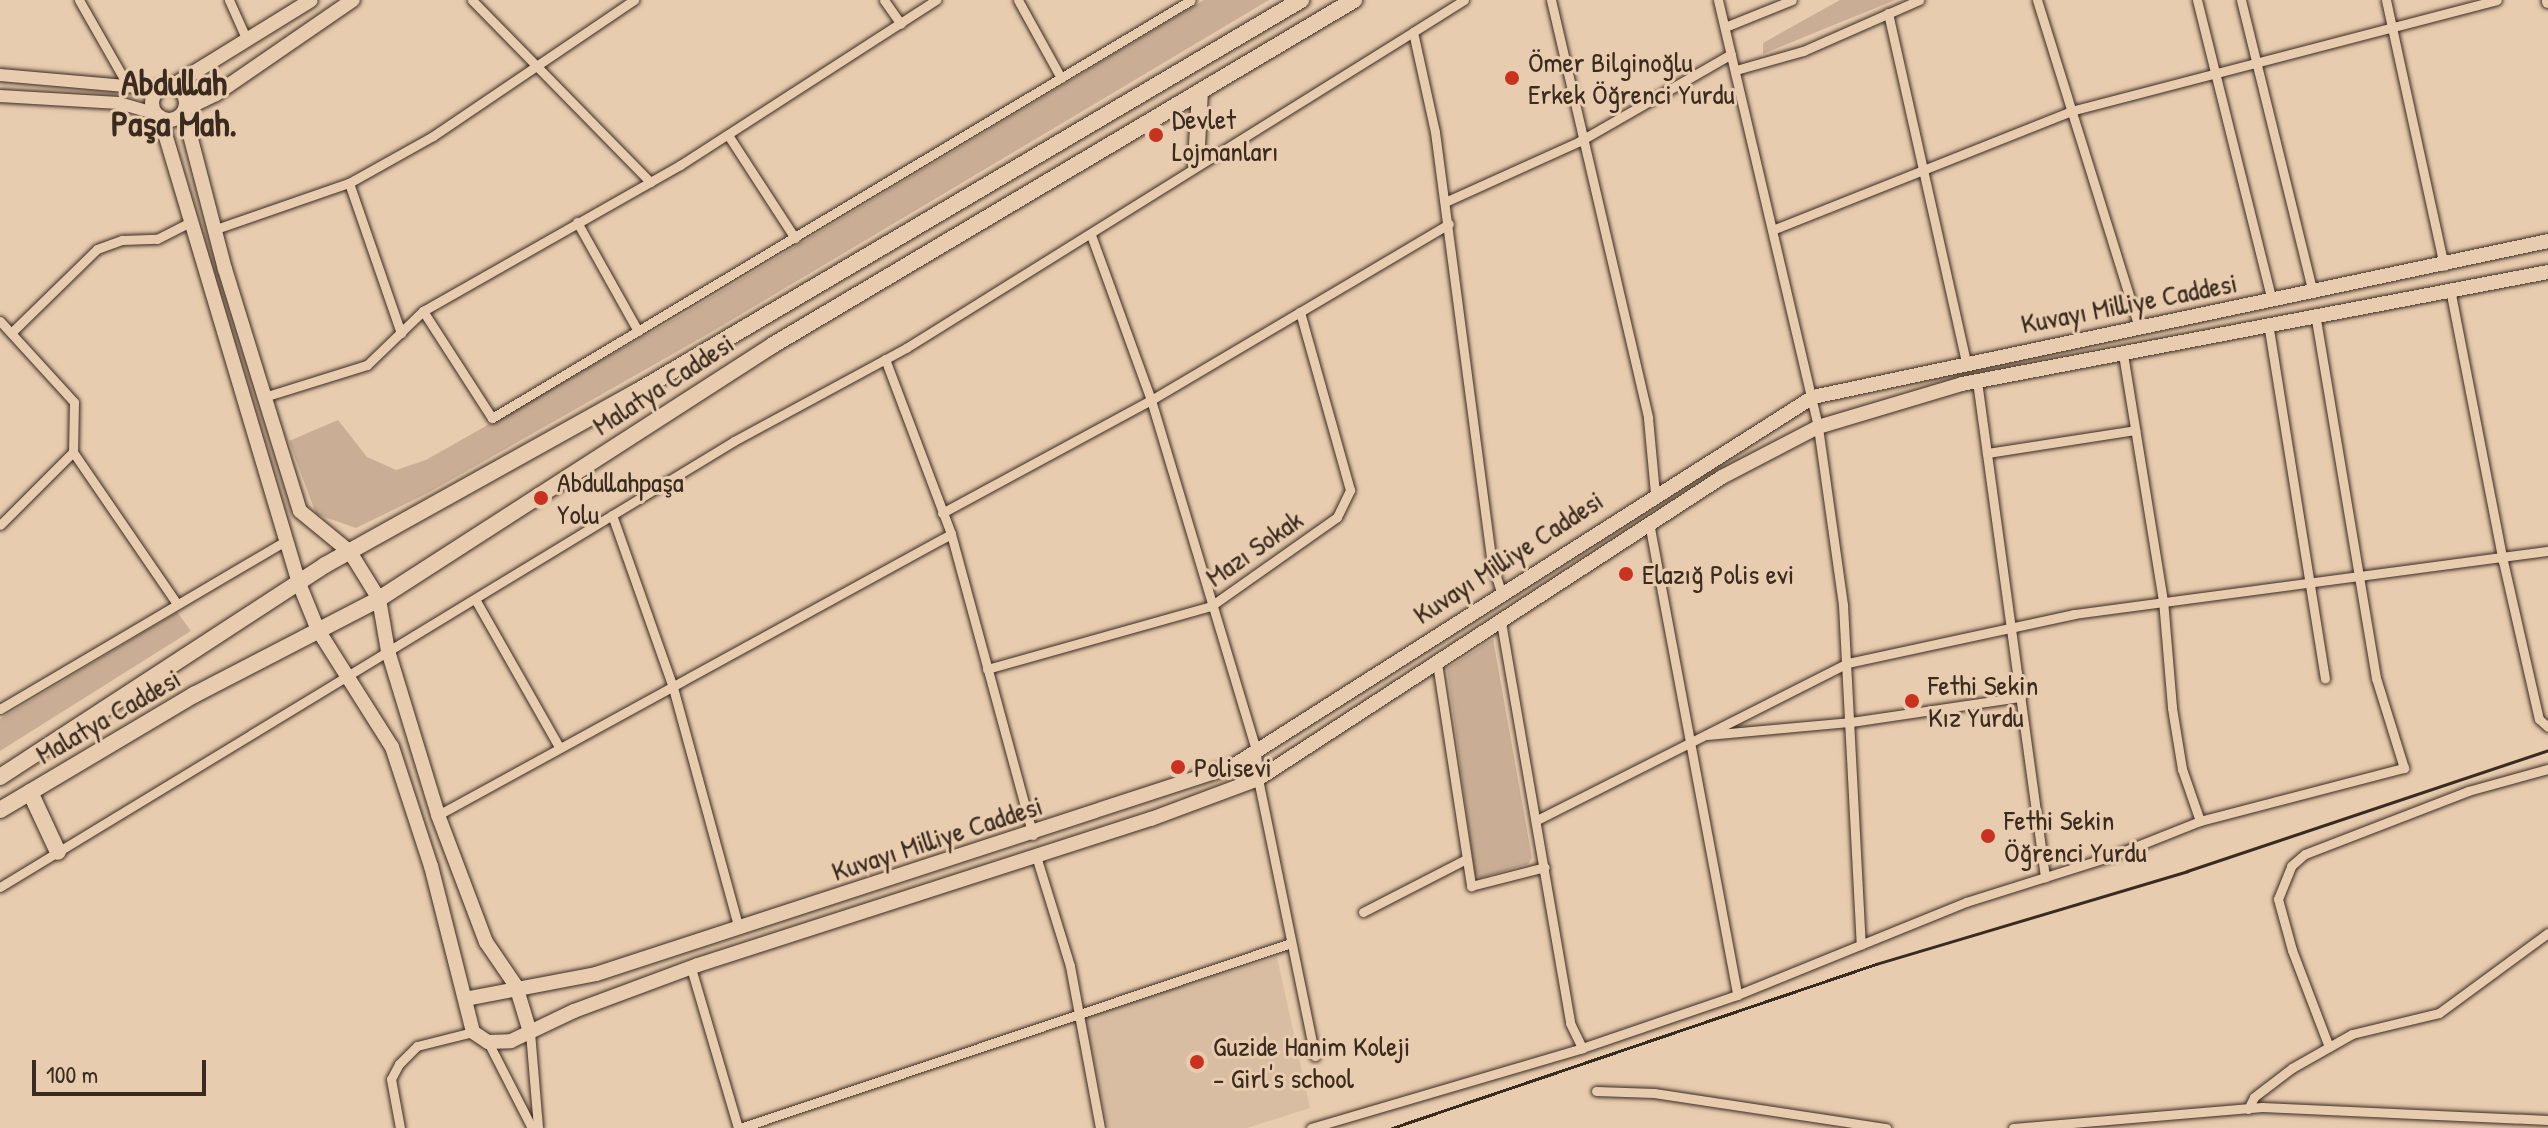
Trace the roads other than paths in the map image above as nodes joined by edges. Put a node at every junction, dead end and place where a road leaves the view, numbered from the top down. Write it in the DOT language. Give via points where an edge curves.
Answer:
graph roads {
  1 [pos="79,0"];
  2 [pos="229,0"];
  3 [pos="311,0"];
  4 [pos="353,0"];
  5 [pos="472,0"];
  6 [pos="634,0"];
  7 [pos="884,0"];
  8 [pos="936,0"];
  9 [pos="1018,0"];
  10 [pos="1191,0"];
  11 [pos="1301,0"];
  12 [pos="1354,0"];
  13 [pos="1464,0"];
  14 [pos="1551,0"];
  15 [pos="1718,0"];
  16 [pos="1792,0"];
  17 [pos="1919,0"];
  18 [pos="2037,0"];
  19 [pos="2197,0"];
  20 [pos="2241,0"];
  21 [pos="2386,0"];
  22 [pos="2497,0"];
  23 [pos="1888,13"];
  24 [pos="901,24"];
  25 [pos="1725,27"];
  26 [pos="2393,28"];
  27 [pos="1413,32"];
  28 [pos="246,38"];
  29 [pos="1731,54"];
  30 [pos="2257,65"];
  31 [pos="536,69"];
  32 [pos="1736,70"];
  33 [pos="0,75"];
  34 [pos="2218,75"];
  35 [pos="1061,78"];
  36 [pos="127,84"];
  37 [pos="166,88"];
  38 [pos="1200,92"];
  39 [pos="0,96"];
  40 [pos="184,111"];
  41 [pos="2071,111"];
  42 [pos="158,115"];
  43 [pos="728,135"];
  44 [pos="1580,141"];
  45 [pos="1196,163"];
  46 [pos="1923,166"];
  47 [pos="650,182"];
  48 [pos="349,183"];
  49 [pos="1445,202"];
  50 [pos="191,222"];
  51 [pos="577,222"];
  52 [pos="1449,224"];
  53 [pos="216,229"];
  54 [pos="1775,229"];
  55 [pos="1091,235"];
  56 [pos="795,238"];
  57 [pos="2548,241"];
  58 [pos="2444,266"];
  59 [pos="2548,272"];
  60 [pos="2450,289"];
  61 [pos="2313,293"];
  62 [pos="2272,301"];
  63 [pos="423,311"];
  64 [pos="1300,312"];
  65 [pos="2315,315"];
  66 [pos="0,321"];
  67 [pos="2268,323"];
  68 [pos="2139,328"];
  69 [pos="638,331"];
  70 [pos="12,332"];
  71 [pos="401,333"];
  72 [pos="2123,354"];
  73 [pos="885,359"];
  74 [pos="1966,363"];
  75 [pos="1977,381"];
  76 [pos="264,397"];
  77 [pos="1813,397"];
  78 [pos="1151,400"];
  79 [pos="1818,427"];
  80 [pos="2135,430"];
  81 [pos="73,452"];
  82 [pos="1987,453"];
  83 [pos="1655,494"];
  84 [pos="942,513"];
  85 [pos="612,515"];
  86 [pos="0,525"];
  87 [pos="1650,528"];
  88 [pos="951,534"];
  89 [pos="285,541"];
  90 [pos="2548,551"];
  91 [pos="350,552"];
  92 [pos="2503,561"];
  93 [pos="2358,579"];
  94 [pos="298,581"];
  95 [pos="2308,585"];
  96 [pos="1501,592"];
  97 [pos="379,599"];
  98 [pos="475,599"];
  99 [pos="2163,600"];
  100 [pos="177,604"];
  101 [pos="1211,606"];
  102 [pos="1501,622"];
  103 [pos="2012,628"];
  104 [pos="318,630"];
  105 [pos="388,651"];
  106 [pos="1437,663"];
  107 [pos="1848,663"];
  108 [pos="987,669"];
  109 [pos="350,677"];
  110 [pos="2325,678"];
  111 [pos="672,684"];
  112 [pos="2021,697"];
  113 [pos="0,709"];
  114 [pos="1851,722"];
  115 [pos="2548,727"];
  116 [pos="1696,738"];
  117 [pos="559,747"];
  118 [pos="1256,751"];
  119 [pos="2548,769"];
  120 [pos="0,777"];
  121 [pos="1258,779"];
  122 [pos="30,792"];
  123 [pos="0,810"];
  124 [pos="438,815"];
  125 [pos="1537,820"];
  126 [pos="2200,821"];
  127 [pos="1033,835"];
  128 [pos="58,852"];
  129 [pos="1036,856"];
  130 [pos="1466,859"];
  131 [pos="1545,867"];
  132 [pos="2045,877"];
  133 [pos="0,887"];
  134 [pos="1363,912"];
  135 [pos="739,929"];
  136 [pos="2548,933"];
  137 [pos="1291,943"];
  138 [pos="1861,945"];
  139 [pos="691,968"];
  140 [pos="516,986"];
  141 [pos="1737,995"];
  142 [pos="465,999"];
  143 [pos="1078,1017"];
  144 [pos="473,1032"];
  145 [pos="530,1032"];
  146 [pos="488,1042"];
  147 [pos="2329,1047"];
  148 [pos="1582,1048"];
  149 [pos="1315,1056"];
  150 [pos="1596,1091"];
  151 [pos="2248,1109"];
  152 [pos="2548,1120"];
  153 [pos="1875,1127"];
  154 [pos="400,1128"];
  155 [pos="535,1128"];
  156 [pos="739,1128"];
  157 [pos="1100,1128"];
  158 [pos="1311,1128"];
  159 [pos="1886,1128"];
  160 [pos="2013,1128"];
  1 -- 36 [label="street"];
  2 -- 28 [label="street"];
  3 -- 28 [label="main road"];
  4 -- 40 [label="main road"];
  5 -- 31 [label="street"];
  6 -- 31 [label="street"];
  7 -- 24 [label="street"];
  8 -- 24 [label="street"];
  9 -- 35 [label="street"];
  10 -- 35 [label="street"];
  11 -- 91 [label="highway, Malatya Caddesi" via="638,391"];
  12 -- 38 [label="highway, Malatya Caddesi"];
  13 -- 27 [label="street"];
  14 -- 44 [label="street"];
  15 -- 25 [label="street"];
  16 -- 25 [label="street"];
  17 -- 23 [label="street"];
  18 -- 41 [label="street"];
  19 -- 34 [label="street"];
  20 -- 30 [label="street"];
  21 -- 26 [label="street"];
  22 -- 26 [label="street"];
  23 -- 32 [label="street" via="1803,51"];
  23 -- 46 [label="street"];
  24 -- 43 [label="street"];
  25 -- 29 [label="street"];
  26 -- 30 [label="street"];
  26 -- 58 [label="street"];
  27 -- 45 [label="street"];
  27 -- 49 [label="street"];
  28 -- 37 [label="main road"];
  29 -- 32 [label="street"];
  29 -- 44 [label="street"];
  30 -- 34 [label="street"];
  30 -- 61 [label="street"];
  31 -- 47 [label="street"];
  31 -- 48 [label="street"];
  32 -- 54 [label="street"];
  33 -- 36 [label="street"];
  34 -- 41 [label="street"];
  34 -- 62 [label="street"];
  35 -- 56 [label="street"];
  36 -- 37 [label="street"];
  37 -- 40 [label="main road" via="183,93"];
  37 -- 42 [label="main road" via="153,100"];
  38 -- 45 [label="highway"];
  38 -- 97 [label="highway, Malatya Caddesi" via="773,345"];
  39 -- 42 [label="street" via="119,103"];
  40 -- 42 [label="main road" via="173,120"];
  40 -- 53 [label="main road"];
  41 -- 46 [label="street"];
  41 -- 68 [label="street"];
  42 -- 50 [label="main road"];
  43 -- 47 [label="street"];
  43 -- 56 [label="street"];
  44 -- 49 [label="street"];
  44 -- 83 [label="street" via="1648,418"];
  45 -- 55 [label="street"];
  46 -- 54 [label="street"];
  46 -- 74 [label="street"];
  47 -- 51 [label="street"];
  48 -- 53 [label="street"];
  48 -- 71 [label="street"];
  49 -- 52 [label="street"];
  50 -- 70 [label="street" via="157,239 122,240 97,249"];
  50 -- 89 [label="main road" via="280,506"];
  51 -- 63 [label="street"];
  51 -- 69 [label="street"];
  52 -- 64 [label="street"];
  52 -- 96 [label="street" via="1492,564"];
  53 -- 76 [label="main road"];
  54 -- 77 [label="street"];
  55 -- 73 [label="street"];
  55 -- 78 [label="street"];
  56 -- 69 [label="street"];
  57 -- 58 [label="main road, Kuvayı Milliye Caddesi"];
  58 -- 61 [label="main road, Kuvayı Milliye Caddesi"];
  59 -- 60 [label="main road, Kuvayı Milliye Caddesi"];
  60 -- 65 [label="main road, Kuvayı Milliye Caddesi"];
  60 -- 92 [label="street"];
  61 -- 62 [label="main road, Kuvayı Milliye Caddesi"];
  62 -- 68 [label="main road, Kuvayı Milliye Caddesi"];
  63 -- 69 [label="street" via="492,418"];
  63 -- 71 [label="street"];
  64 -- 78 [label="street"];
  64 -- 101 [label="street, Mazı Sokak" via="1350,490 1337,517"];
  65 -- 67 [label="main road, Kuvayı Milliye Caddesi"];
  65 -- 93 [label="street"];
  66 -- 70 [label="street"];
  67 -- 72 [label="main road, Kuvayı Milliye Caddesi"];
  67 -- 95 [label="street"];
  68 -- 74 [label="main road, Kuvayı Milliye Caddesi"];
  70 -- 81 [label="street" via="74,402"];
  71 -- 76 [label="street" via="367,365"];
  72 -- 75 [label="main road, Kuvayı Milliye Caddesi"];
  72 -- 80 [label="street"];
  73 -- 84 [label="street"];
  73 -- 85 [label="street"];
  74 -- 77 [label="main road, Kuvayı Milliye Caddesi"];
  75 -- 79 [label="main road, Kuvayı Milliye Caddesi"];
  75 -- 82 [label="street"];
  76 -- 91 [label="main road" via="300,511"];
  77 -- 79 [label="street"];
  77 -- 83 [label="main road, Kuvayı Milliye Caddesi"];
  78 -- 84 [label="street"];
  78 -- 101 [label="street"];
  79 -- 87 [label="main road, Kuvayı Milliye Caddesi" via="1722,477"];
  79 -- 107 [label="street"];
  80 -- 82 [label="street"];
  80 -- 99 [label="street"];
  81 -- 86 [label="street"];
  81 -- 100 [label="street"];
  82 -- 103 [label="street"];
  83 -- 96 [label="main road, Kuvayı Milliye Caddesi"];
  84 -- 88 [label="street"];
  85 -- 98 [label="street"];
  85 -- 111 [label="street"];
  87 -- 102 [label="main road, Kuvayı Milliye Caddesi"];
  87 -- 116 [label="street"];
  88 -- 108 [label="street"];
  88 -- 111 [label="street"];
  89 -- 94 [label="main road"];
  89 -- 100 [label="street"];
  90 -- 92 [label="street"];
  91 -- 94 [label="highway, Malatya Caddesi"];
  91 -- 97 [label="main road"];
  92 -- 93 [label="street"];
  92 -- 115 [label="street" via="2539,719"];
  93 -- 95 [label="street"];
  93 -- 126 [label="street" via="2376,678 2404,768"];
  94 -- 104 [label="main road"];
  94 -- 120 [label="highway, Malatya Caddesi"];
  95 -- 99 [label="street"];
  95 -- 110 [label="street"];
  96 -- 118 [label="main road, Kuvayı Milliye Caddesi"];
  97 -- 104 [label="highway, Malatya Caddesi"];
  97 -- 105 [label="main road"];
  98 -- 105 [label="street"];
  98 -- 117 [label="street"];
  99 -- 103 [label="street"];
  99 -- 126 [label="street" via="2182,769"];
  100 -- 113 [label="street"];
  101 -- 108 [label="street, Mazı Sokak"];
  101 -- 118 [label="street"];
  102 -- 106 [label="main road, Kuvayı Milliye Caddesi"];
  102 -- 125 [label="street"];
  103 -- 107 [label="street"];
  103 -- 112 [label="street"];
  104 -- 109 [label="main road"];
  104 -- 122 [label="highway, Malatya Caddesi"];
  105 -- 109 [label="street"];
  105 -- 124 [label="main road"];
  106 -- 121 [label="main road, Kuvayı Milliye Caddesi"];
  106 -- 130 [label="street"];
  107 -- 114 [label="street"];
  107 -- 116 [label="street"];
  108 -- 127 [label="street"];
  109 -- 128 [label="street"];
  109 -- 142 [label="main road" via="392,747 431,866"];
  111 -- 117 [label="street"];
  111 -- 135 [label="street"];
  112 -- 114 [label="street"];
  112 -- 132 [label="street"];
  114 -- 116 [label="street"];
  114 -- 138 [label="street"];
  116 -- 125 [label="street"];
  116 -- 141 [label="street"];
  117 -- 124 [label="street"];
  118 -- 121 [label="street"];
  118 -- 127 [label="main road, Kuvayı Milliye Caddesi" via="1233,766"];
  119 -- 147 [label="street" via="2453,797 2305,854 2291,866 2278,899"];
  121 -- 129 [label="main road, Kuvayı Milliye Caddesi"];
  121 -- 137 [label="street"];
  122 -- 123 [label="highway, Malatya Caddesi"];
  122 -- 128 [label="highway"];
  124 -- 140 [label="main road" via="486,942"];
  125 -- 131 [label="street"];
  126 -- 132 [label="street"];
  127 -- 135 [label="main road, Kuvayı Milliye Caddesi"];
  128 -- 133 [label="street"];
  129 -- 139 [label="main road, Kuvayı Milliye Caddesi"];
  129 -- 143 [label="street" via="1070,966"];
  130 -- 131 [label="street" via="1471,886"];
  130 -- 134 [label="street"];
  131 -- 148 [label="street" via="1570,1023"];
  132 -- 138 [label="street"];
  135 -- 140 [label="main road, Kuvayı Milliye Caddesi" via="596,974"];
  136 -- 147 [label="street" via="2439,1013 2352,1034"];
  137 -- 143 [label="street"];
  137 -- 149 [label="street"];
  138 -- 141 [label="street"];
  139 -- 145 [label="main road, Kuvayı Milliye Caddesi"];
  139 -- 156 [label="street"];
  140 -- 142 [label="main road, Kuvayı Milliye Caddesi"];
  140 -- 145 [label="main road"];
  141 -- 148 [label="street"];
  142 -- 144 [label="main road"];
  143 -- 156 [label="street"];
  143 -- 157 [label="street"];
  144 -- 146 [label="main road"];
  144 -- 154 [label="street" via="417,1046 399,1064 391,1079"];
  145 -- 146 [label="main road, Kuvayı Milliye Caddesi" via="511,1041"];
  145 -- 155 [label="street"];
  146 -- 155 [label="street"];
  147 -- 151 [label="street" via="2254,1097"];
  148 -- 158 [label="street"];
  150 -- 153 [label="street" via="1654,1093"];
  151 -- 152 [label="street"];
  151 -- 160 [label="street"];
  153 -- 159 [label="street"];
}
